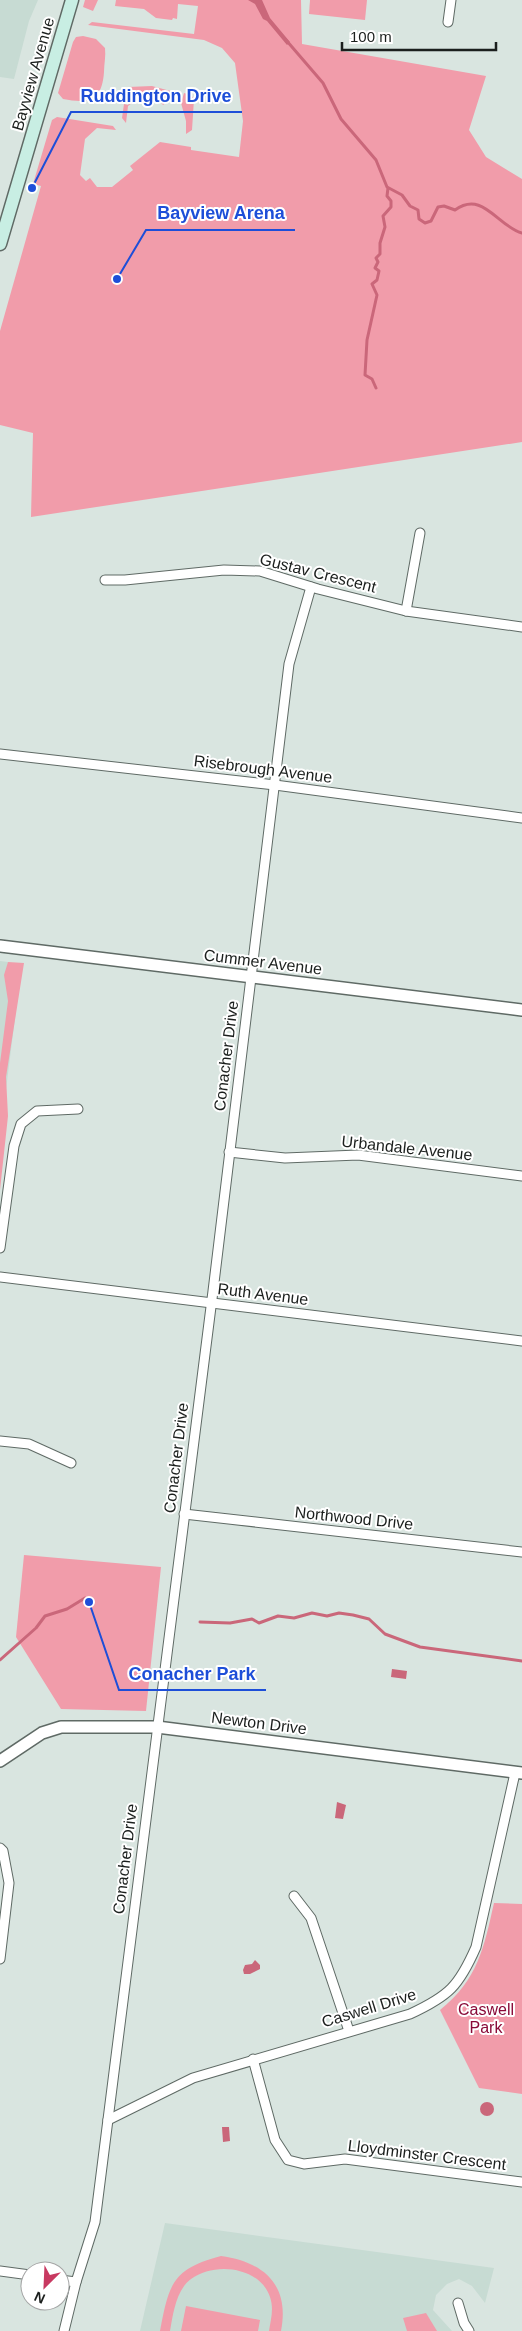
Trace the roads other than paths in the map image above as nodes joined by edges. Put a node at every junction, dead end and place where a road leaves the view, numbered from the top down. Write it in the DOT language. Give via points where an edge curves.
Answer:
graph roads {
  1 [pos="72,0"];
  2 [pos="451,0"];
  3 [pos="448,22"];
  4 [pos="4,220"];
  5 [pos="0,244"];
  6 [pos="420,533"];
  7 [pos="105,580"];
  8 [pos="311,587"];
  9 [pos="406,611"];
  10 [pos="522,627"];
  11 [pos="0,754"];
  12 [pos="275,786"];
  13 [pos="522,818"];
  14 [pos="0,946"];
  15 [pos="250,976"];
  16 [pos="522,1010"];
  17 [pos="78,1109"];
  18 [pos="230,1152"];
  19 [pos="522,1176"];
  20 [pos="0,1248"];
  21 [pos="0,1277"];
  22 [pos="211,1303"];
  23 [pos="522,1341"];
  24 [pos="0,1440"];
  25 [pos="71,1463"];
  26 [pos="184,1514"];
  27 [pos="522,1552"];
  28 [pos="157,1726"];
  29 [pos="0,1761"];
  30 [pos="519,1773"];
  31 [pos="0,1848"];
  32 [pos="294,1896"];
  33 [pos="0,1959"];
  34 [pos="349,2030"];
  35 [pos="253,2059"];
  36 [pos="108,2120"];
  37 [pos="522,2182"];
  38 [pos="0,2271"];
  39 [pos="20,2274"];
  40 [pos="70,2281"];
  41 [pos="76,2282"];
  42 [pos="458,2303"];
  43 [pos="64,2331"];
  44 [pos="469,2331"];
  1 -- 4 [label="main road, Bayview Avenue"];
  2 -- 3 [label="street"];
  4 -- 5 [label="main road, Bayview Avenue"];
  6 -- 9 [label="street"];
  7 -- 8 [label="street, Gustav Crescent" via="224,570 260,571"];
  8 -- 9 [label="street, Gustav Crescent"];
  8 -- 12 [label="street, Conacher Drive" via="289,664"];
  9 -- 10 [label="street, Gustav Crescent"];
  11 -- 12 [label="street, Risebrough Avenue"];
  12 -- 13 [label="street, Risebrough Avenue"];
  12 -- 15 [label="street, Conacher Drive"];
  14 -- 15 [label="street, Cummer Avenue"];
  15 -- 16 [label="street, Cummer Avenue"];
  15 -- 18 [label="street, Conacher Drive"];
  17 -- 20 [label="street" via="37,1111 21,1124 14,1146"];
  18 -- 19 [label="street, Urbandale Avenue" via="285,1158 358,1156"];
  18 -- 22 [label="street, Conacher Drive"];
  21 -- 22 [label="street, Ruth Avenue"];
  22 -- 23 [label="street, Ruth Avenue"];
  22 -- 26 [label="street, Conacher Drive"];
  24 -- 25 [label="street" via="29,1444"];
  26 -- 27 [label="street, Northwood Drive"];
  26 -- 28 [label="street, Conacher Drive"];
  28 -- 29 [label="street, Newton Drive" via="61,1727 42,1733"];
  28 -- 30 [label="street, Newton Drive"];
  28 -- 36 [label="street, Conacher Drive"];
  30 -- 34 [label="street, Caswell Drive" via="476,1947 466,1969 452,1990 433,2004 410,2014"];
  31 -- 33 [label="street" via="9,1883"];
  32 -- 34 [label="street" via="311,1918"];
  34 -- 35 [label="street, Caswell Drive"];
  35 -- 36 [label="street, Caswell Drive" via="193,2078"];
  35 -- 37 [label="street, Lloydminster Crescent" via="275,2140 288,2160 304,2164 345,2158"];
  36 -- 41 [label="street, Conacher Drive" via="95,2222"];
  38 -- 39 [label="street"];
  40 -- 41 [label="street"];
  41 -- 43 [label="street, Conacher Drive"];
  42 -- 44 [label="street"];
}
